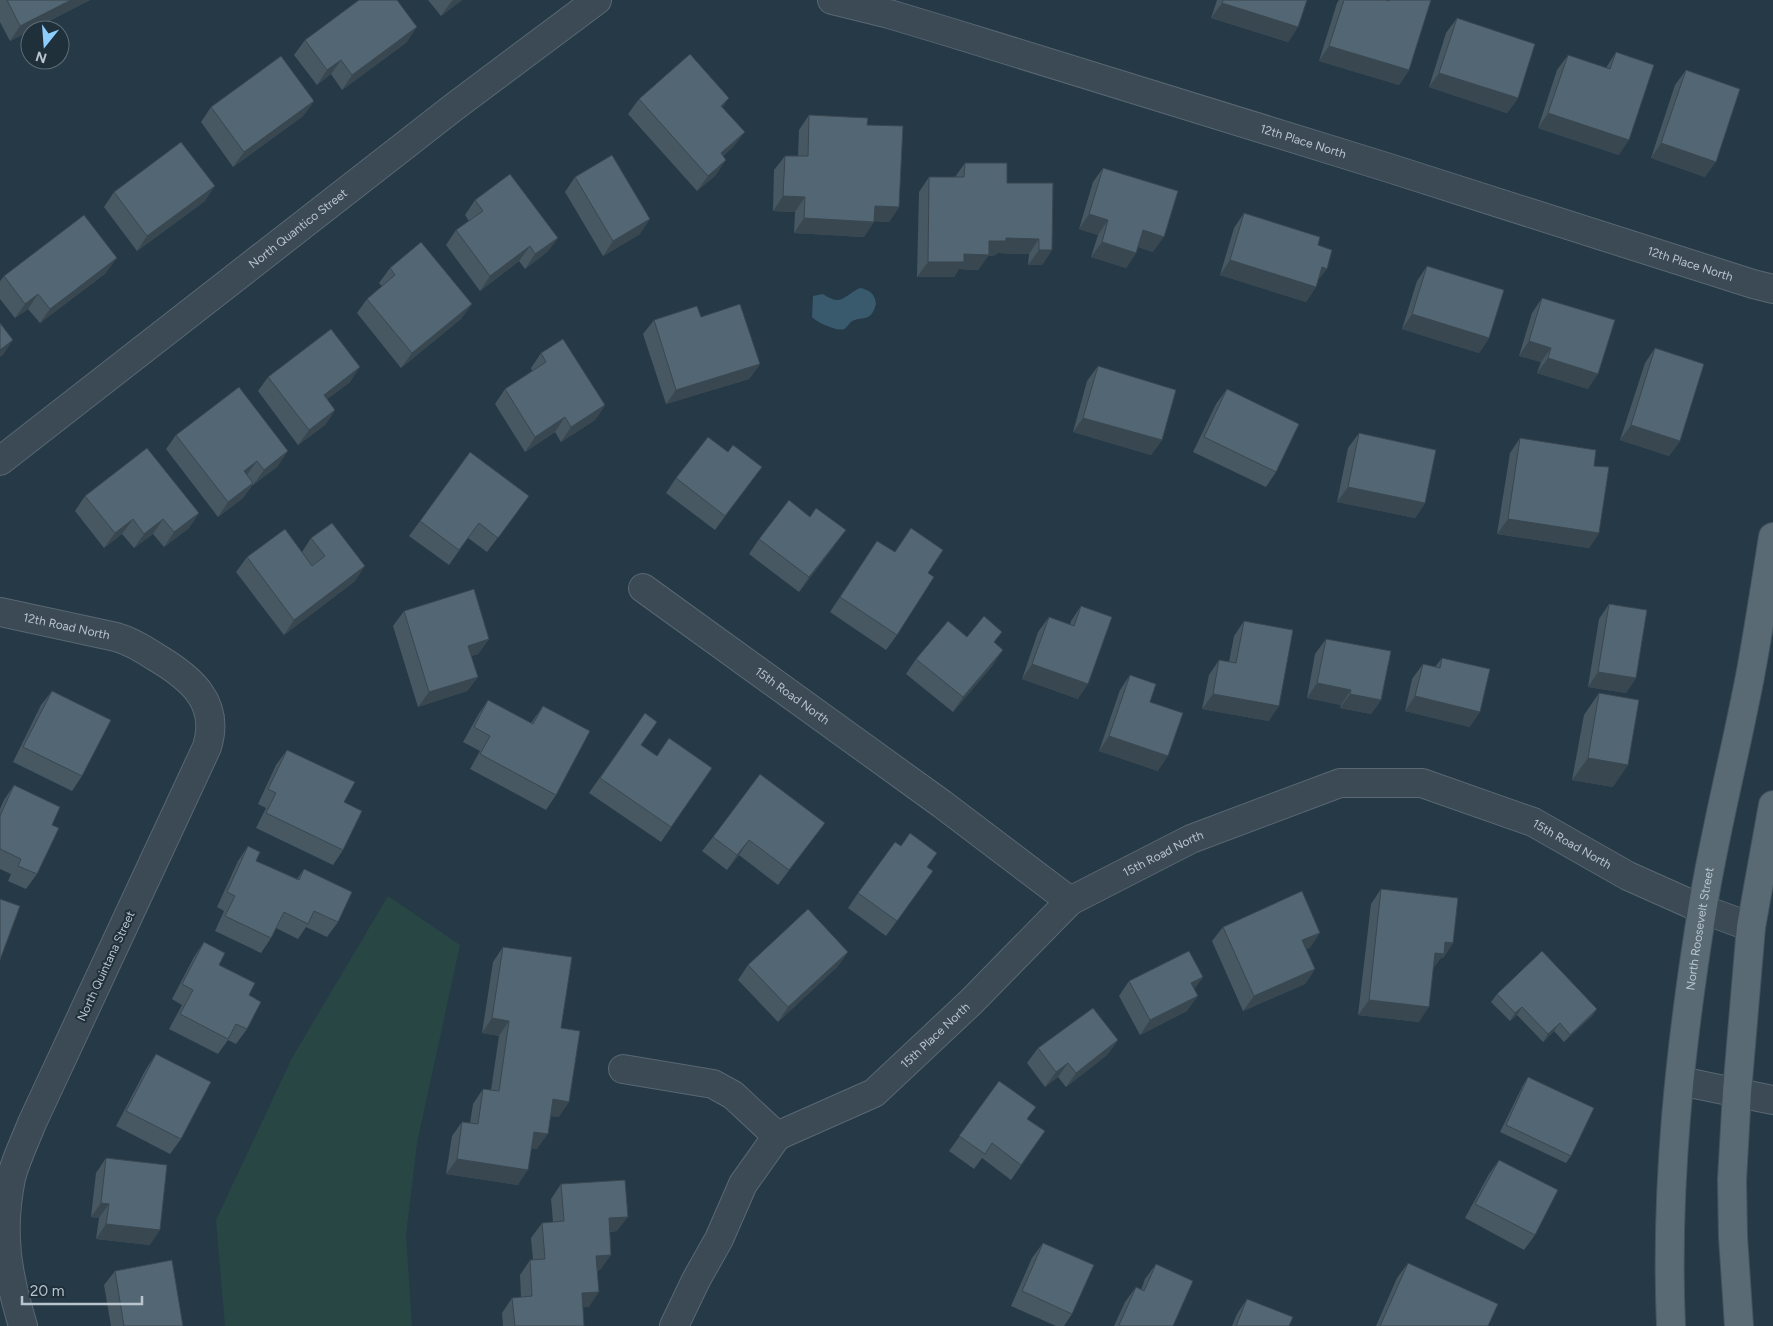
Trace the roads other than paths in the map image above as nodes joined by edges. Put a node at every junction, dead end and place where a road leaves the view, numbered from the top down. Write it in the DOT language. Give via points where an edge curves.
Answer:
graph roads {
  1 [pos="596,0"];
  2 [pos="832,0"];
  3 [pos="891,7"];
  4 [pos="1773,289"];
  5 [pos="0,461"];
  6 [pos="1773,537"];
  7 [pos="643,588"];
  8 [pos="0,612"];
  9 [pos="132,643"];
  10 [pos="1773,805"];
  11 [pos="1070,901"];
  12 [pos="1702,909"];
  13 [pos="1751,927"];
  14 [pos="623,1069"];
  15 [pos="1680,1081"];
  16 [pos="1737,1092"];
  17 [pos="1773,1100"];
  18 [pos="777,1136"];
  19 [pos="23,1326"];
  20 [pos="674,1326"];
  21 [pos="1671,1326"];
  22 [pos="1738,1326"];
  1 -- 5 [label="street, North Quantico Street"];
  2 -- 3 [label="street, 12th Place North"];
  3 -- 4 [label="street, 12th Place North"];
  6 -- 12 [label="main road, North Roosevelt Street" via="1751,670"];
  7 -- 11 [label="street, 15th Road North" via="942,804"];
  8 -- 9 [label="street, 12th Road North"];
  9 -- 19 [label="street, North Quintana Street" via="172,666 195,686 209,711 210,732 207,747 32,1123 11,1178 4,1248"];
  10 -- 13 [label="main road"];
  11 -- 12 [label="street, 15th Road North" via="1191,839 1340,784 1422,783 1533,822 1628,876"];
  11 -- 18 [label="street, 15th Place North" via="971,1002 874,1094"];
  12 -- 13 [label="street, 15th Road North"];
  12 -- 15 [label="main road, North Roosevelt Street"];
  13 -- 16 [label="main road"];
  14 -- 18 [label="street" via="713,1084 733,1096"];
  15 -- 16 [label="street"];
  15 -- 21 [label="main road, North Roosevelt Street" via="1670,1229"];
  16 -- 17 [label="street"];
  16 -- 22 [label="main road" via="1732,1180"];
  18 -- 20 [label="street" via="743,1184 719,1240"];
}
